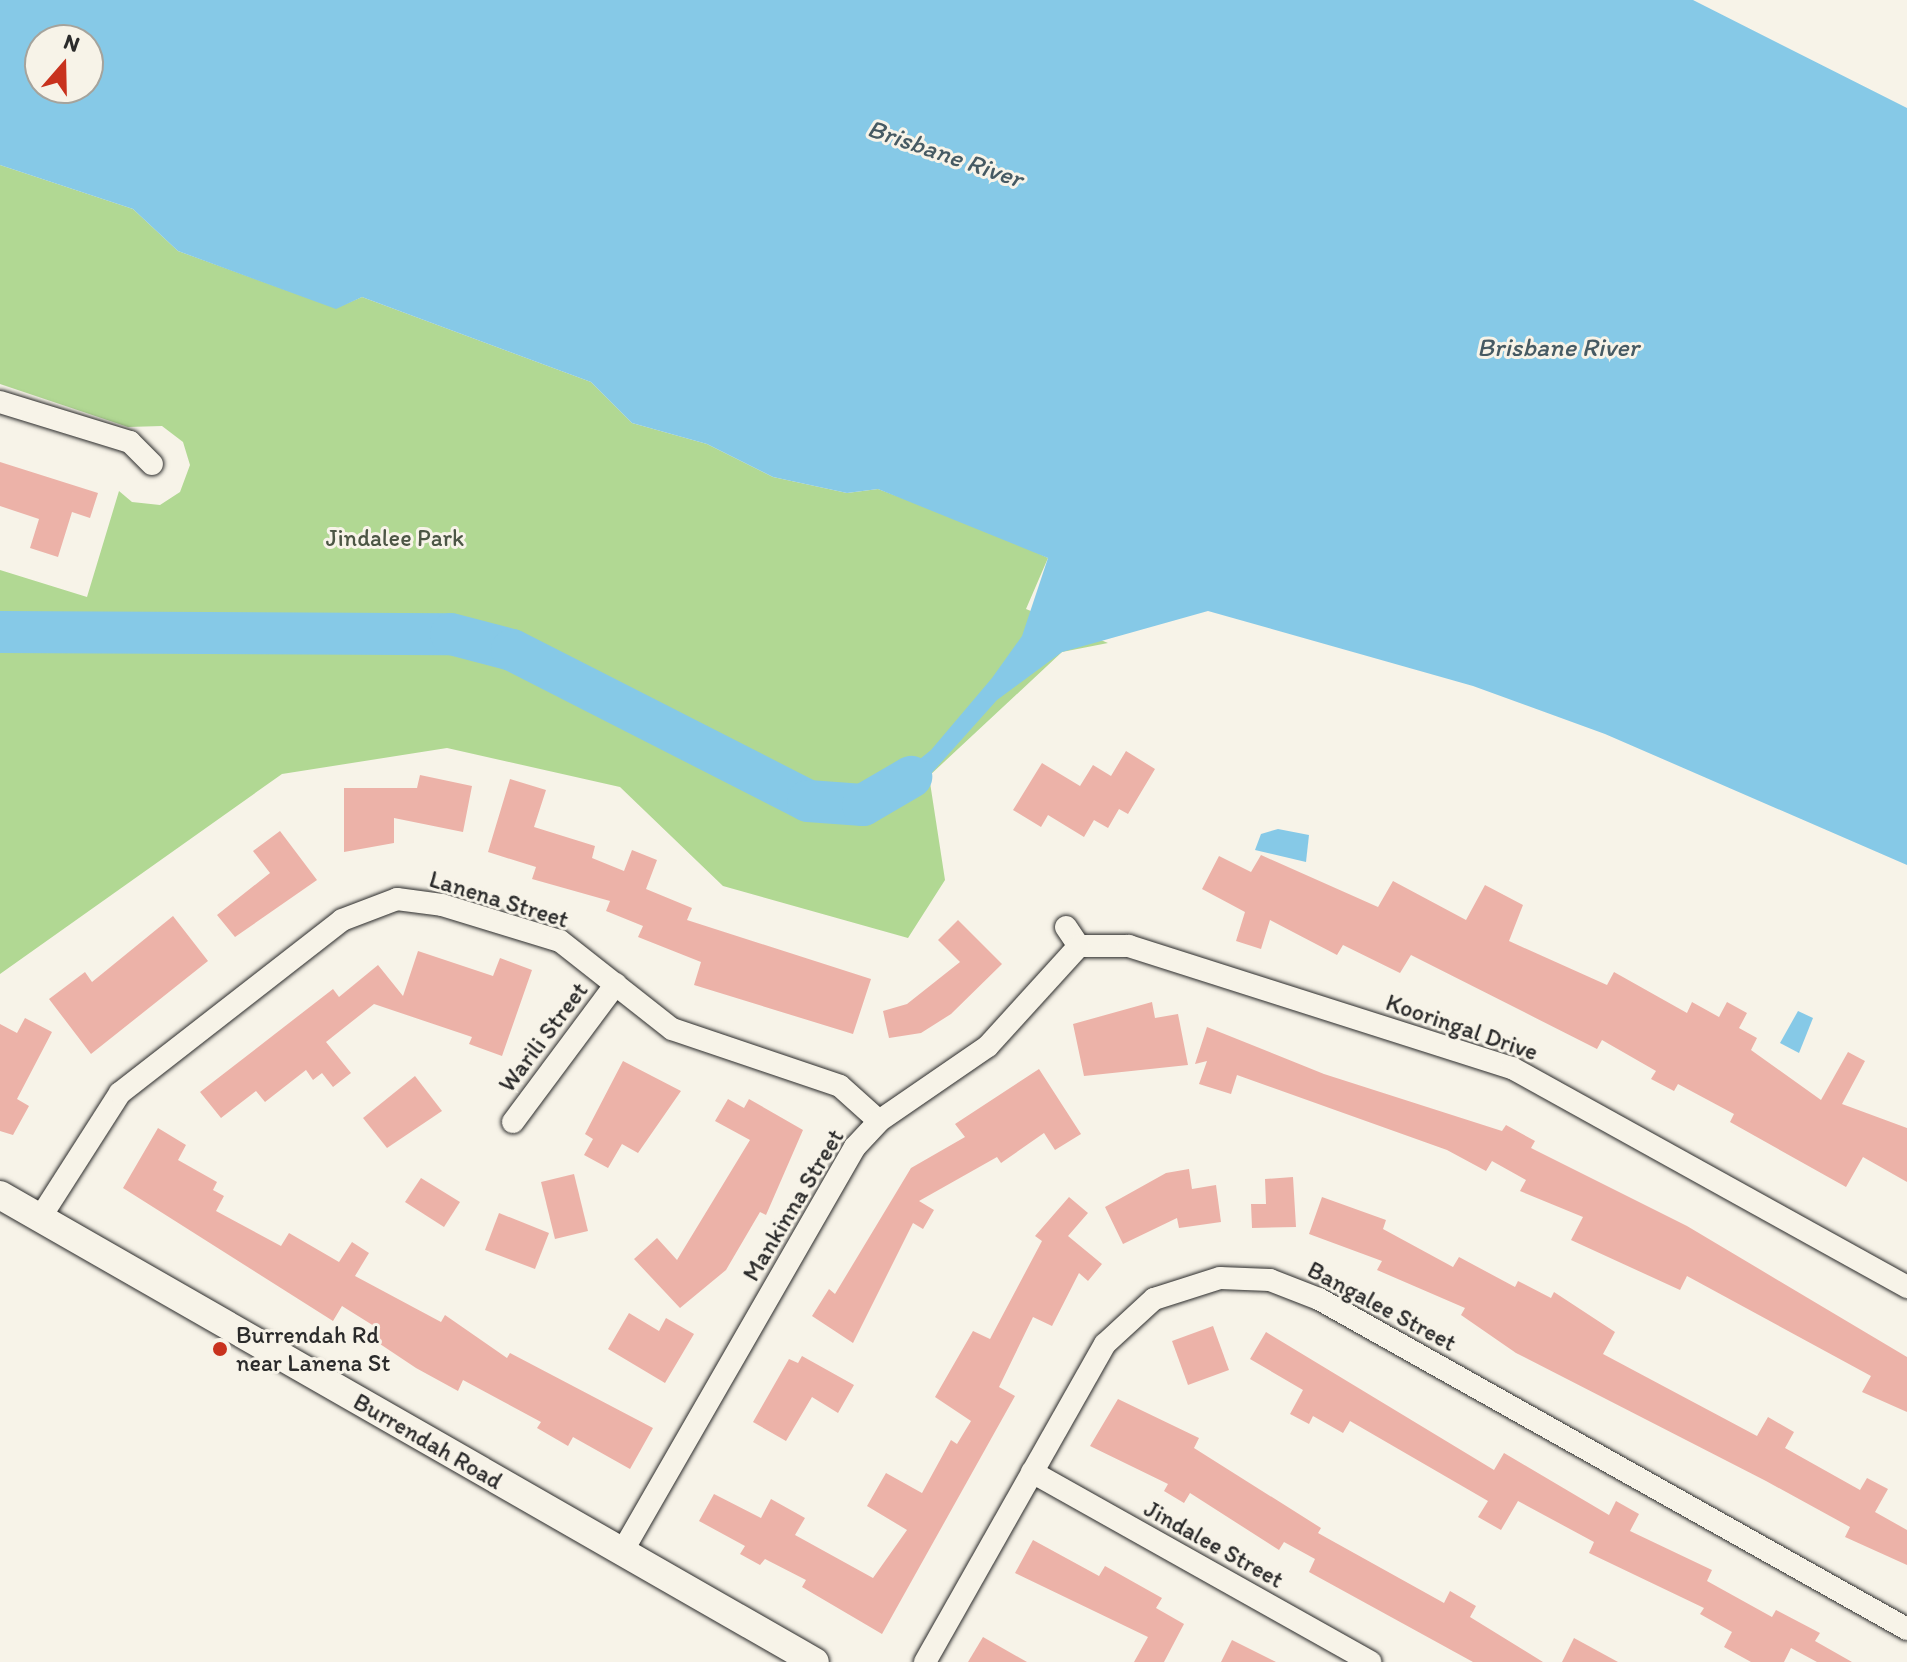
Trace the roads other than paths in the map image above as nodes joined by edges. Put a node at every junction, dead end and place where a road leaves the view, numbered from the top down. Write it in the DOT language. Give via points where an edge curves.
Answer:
graph roads {
  1 [pos="0,402"];
  2 [pos="152,464"];
  3 [pos="1066,927"];
  4 [pos="1079,946"];
  5 [pos="616,984"];
  6 [pos="879,1121"];
  7 [pos="513,1122"];
  8 [pos="0,1195"];
  9 [pos="40,1218"];
  10 [pos="1907,1287"];
  11 [pos="1032,1472"];
  12 [pos="622,1552"];
  13 [pos="1907,1629"];
  14 [pos="815,1662"];
  15 [pos="925,1662"];
  16 [pos="1370,1662"];
  1 -- 2 [label="street" via="130,442"];
  3 -- 4 [label="street"];
  4 -- 6 [label="street, Mankinna Street" via="988,1046"];
  4 -- 10 [label="street, Kooringal Drive" via="1129,946 1504,1065"];
  5 -- 6 [label="street, Lanena Street" via="672,1029 840,1086"];
  5 -- 7 [label="street, Warili Street"];
  5 -- 9 [label="street, Lanena Street" via="560,941 442,905 397,899 360,908 120,1093"];
  6 -- 12 [label="street, Mankinna Street" via="846,1161"];
  8 -- 9 [label="street, Burrendah Road"];
  9 -- 12 [label="street, Burrendah Road"];
  11 -- 13 [label="street, Bangalee Street" via="1105,1344 1140,1308 1204,1280 1270,1280 1319,1299"];
  11 -- 15 [label="street, Bangalee Street"];
  11 -- 16 [label="street, Jindalee Street"];
  12 -- 14 [label="street, Burrendah Road"];
}
